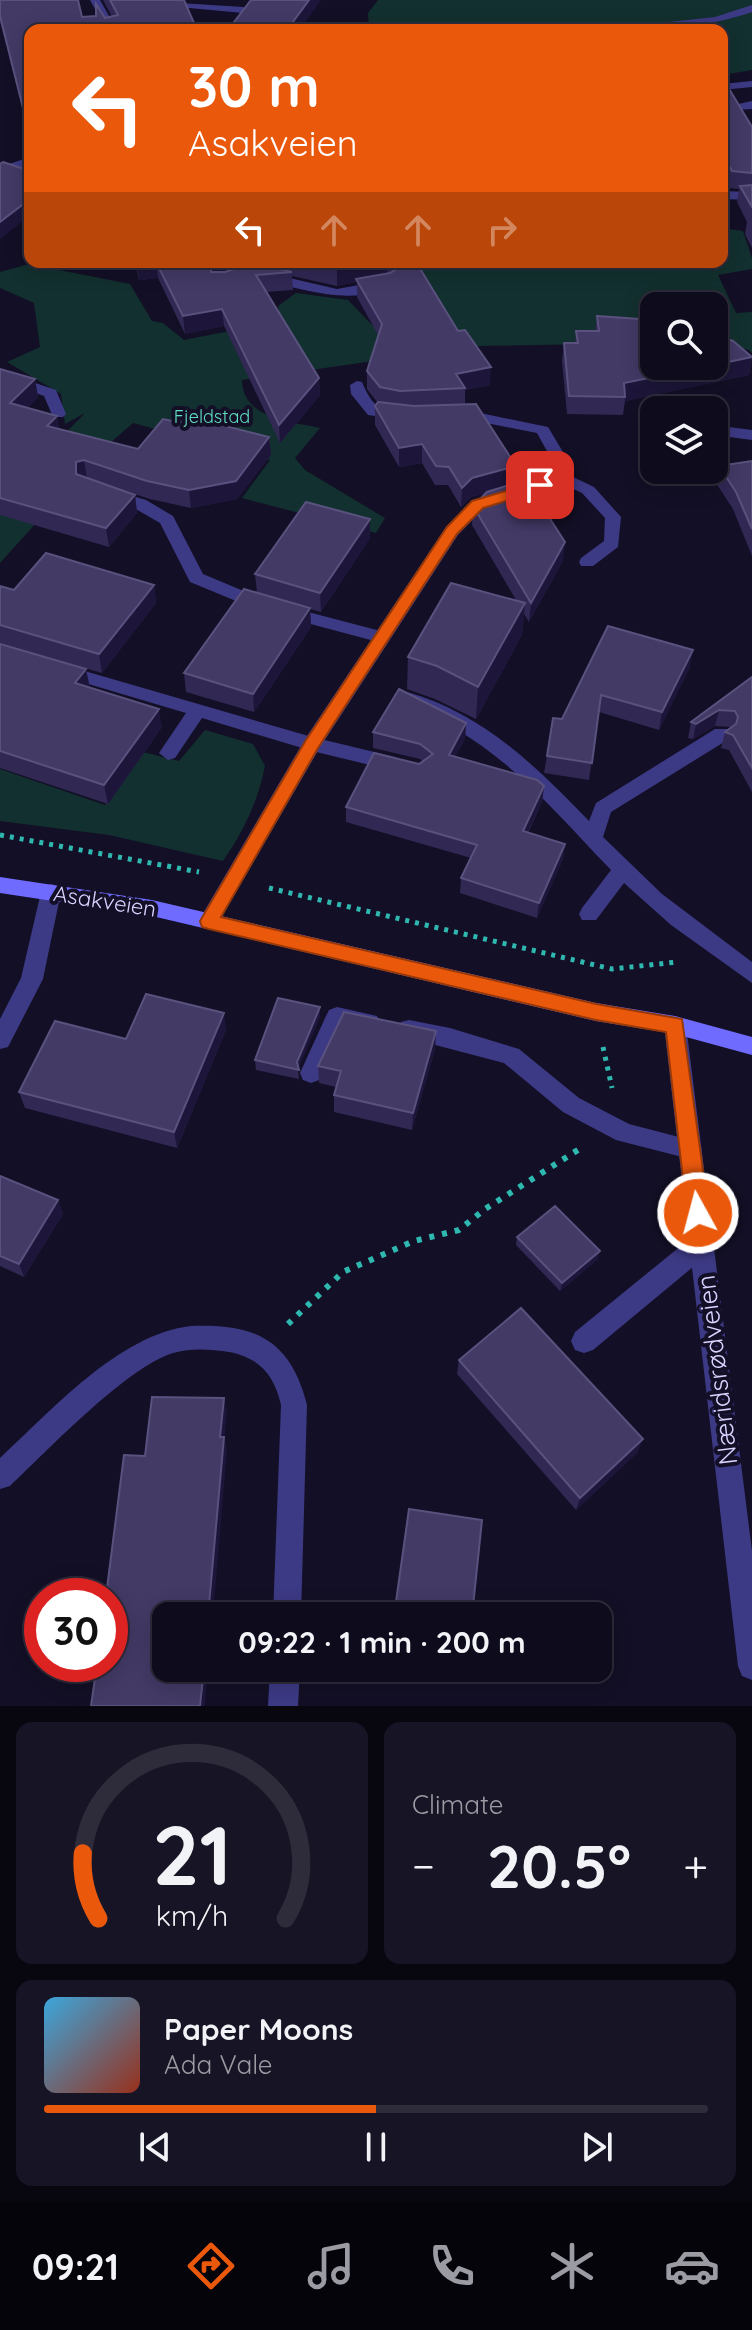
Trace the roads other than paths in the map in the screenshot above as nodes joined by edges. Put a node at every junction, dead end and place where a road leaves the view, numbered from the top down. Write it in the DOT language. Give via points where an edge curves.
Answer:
graph roads {
  1 [pos="136,0"];
  2 [pos="89,1"];
  3 [pos="752,8"];
  4 [pos="243,10"];
  5 [pos="107,24"];
  6 [pos="679,24"];
  7 [pos="728,87"];
  8 [pos="751,87"];
  9 [pos="752,105"];
  10 [pos="735,106"];
  11 [pos="24,163"];
  12 [pos="0,170"];
  13 [pos="728,195"];
  14 [pos="752,196"];
  15 [pos="252,273"];
  16 [pos="388,284"];
  17 [pos="0,375"];
  18 [pos="357,385"];
  19 [pos="58,414"];
  20 [pos="440,415"];
  21 [pos="414,416"];
  22 [pos="728,432"];
  23 [pos="752,435"];
  24 [pos="564,479"];
  25 [pos="86,486"];
  26 [pos="587,562"];
  27 [pos="382,637"];
  28 [pos="46,665"];
  29 [pos="407,698"];
  30 [pos="198,710"];
  31 [pos="722,734"];
  32 [pos="312,744"];
  33 [pos="168,753"];
  34 [pos="419,769"];
  35 [pos="557,828"];
  36 [pos="586,834"];
  37 [pos="623,870"];
  38 [pos="0,885"];
  39 [pos="51,892"];
  40 [pos="589,914"];
  41 [pos="209,921"];
  42 [pos="752,974"];
  43 [pos="675,1025"];
  44 [pos="0,1040"];
  45 [pos="750,1040"];
  46 [pos="311,1073"];
  47 [pos="690,1149"];
  48 [pos="702,1244"];
  49 [pos="584,1341"];
  50 [pos="0,1476"];
  51 [pos="287,1602"];
  52 [pos="752,1666"];
  53 [pos="284,1682"];
  54 [pos="283,1706"];
  1 -- 4 [label="street"];
  2 -- 5 [label="street"];
  3 -- 6 [label="street" via="717,20"];
  7 -- 8 [label="street"];
  9 -- 10 [label="street"];
  11 -- 12 [label="street"];
  13 -- 14 [label="street"];
  15 -- 16 [label="street" via="337,293"];
  17 -- 19 [label="street" via="51,393"];
  18 -- 21 [label="street" via="373,412"];
  20 -- 24 [label="street" via="466,414 543,430"];
  22 -- 23 [label="street"];
  24 -- 26 [label="street" via="588,490 613,517 612,543"];
  24 -- 27 [label="street" via="478,504 452,531"];
  25 -- 27 [label="street" via="140,504 167,520 196,578 264,606"];
  27 -- 32 [label="street"];
  28 -- 30 [label="street"];
  29 -- 36 [label="street" via="437,706 494,743"];
  30 -- 32 [label="street"];
  30 -- 33 [label="street"];
  31 -- 36 [label="street" via="603,808"];
  32 -- 34 [label="street"];
  32 -- 41 [label="street"];
  35 -- 36 [label="street"];
  36 -- 37 [label="street"];
  37 -- 40 [label="street"];
  37 -- 42 [label="street"];
  38 -- 39 [label="main road, Asakveien"];
  39 -- 41 [label="main road, Asakveien"];
  39 -- 44 [label="street" via="32,979"];
  41 -- 43 [label="main road, Asakveien" via="596,1012"];
  43 -- 45 [label="main road, Asakveien"];
  43 -- 47 [label="street, Næridsrødveien"];
  46 -- 47 [label="street" via="337,1016 450,1037 511,1056 571,1105 616,1128"];
  47 -- 48 [label="street, Næridsrødveien"];
  48 -- 49 [label="street"];
  48 -- 52 [label="street, Næridsrødveien"];
  50 -- 51 [label="street" via="107,1382 171,1341 225,1337 265,1351 287,1373 294,1405"];
  53 -- 54 [label="street"];
}
